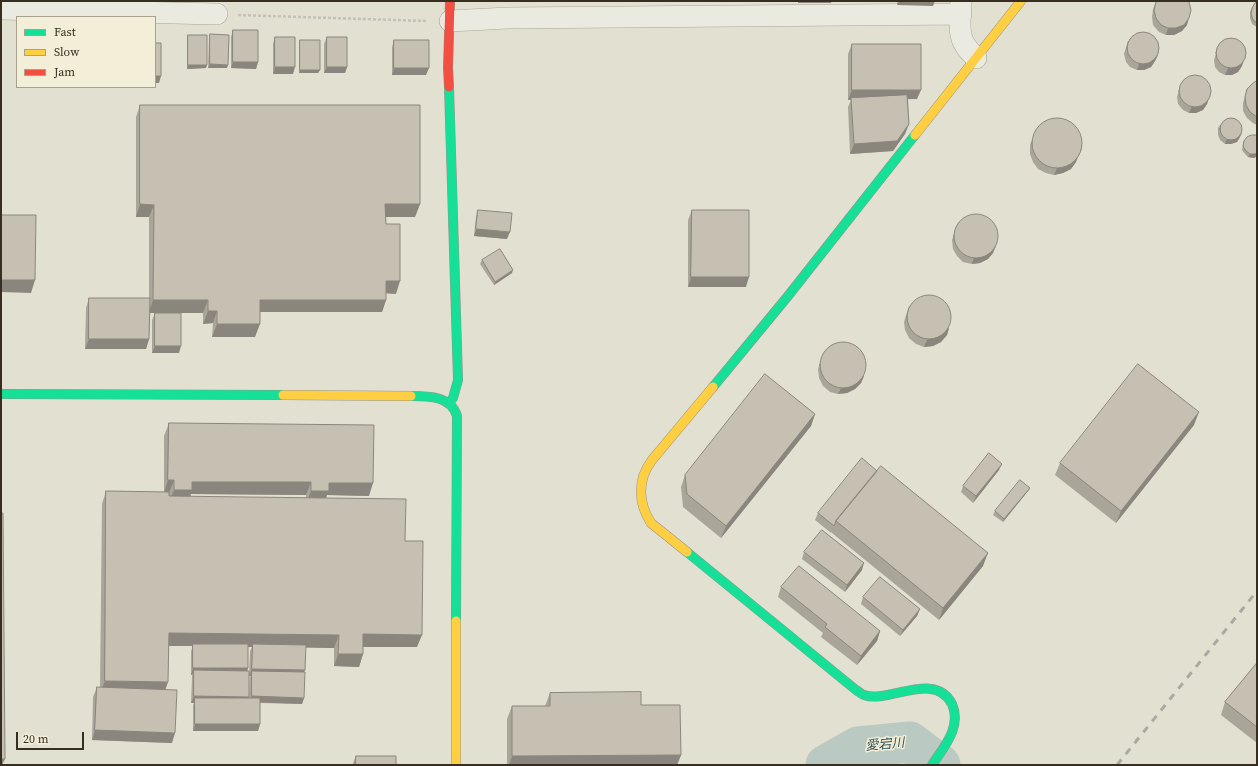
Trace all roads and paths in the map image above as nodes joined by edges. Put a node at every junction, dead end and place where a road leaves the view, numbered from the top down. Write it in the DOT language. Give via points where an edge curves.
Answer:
graph roads {
  1 [pos="1021,1"];
  2 [pos="961,8"];
  3 [pos="1,9"];
  4 [pos="450,11"];
  5 [pos="218,14"];
  6 [pos="976,58"];
  7 [pos="1,394"];
  8 [pos="449,403"];
  9 [pos="456,765"];
  10 [pos="932,765"];
  1 -- 6 [label="street"];
  2 -- 4 [label="street" via="508,18"];
  2 -- 6 [label="street" via="962,36"];
  3 -- 5 [label="street"];
  4 -- 5 [label="path"];
  4 -- 8 [label="street" via="448,68 458,380"];
  6 -- 10 [label="street" via="788,296 654,457 640,485 643,507 651,523 856,690 872,696 932,689 948,698 952,705 954,722 948,740"];
  7 -- 8 [label="street" via="427,396"];
  8 -- 9 [label="street" via="456,413 457,429"];
}
